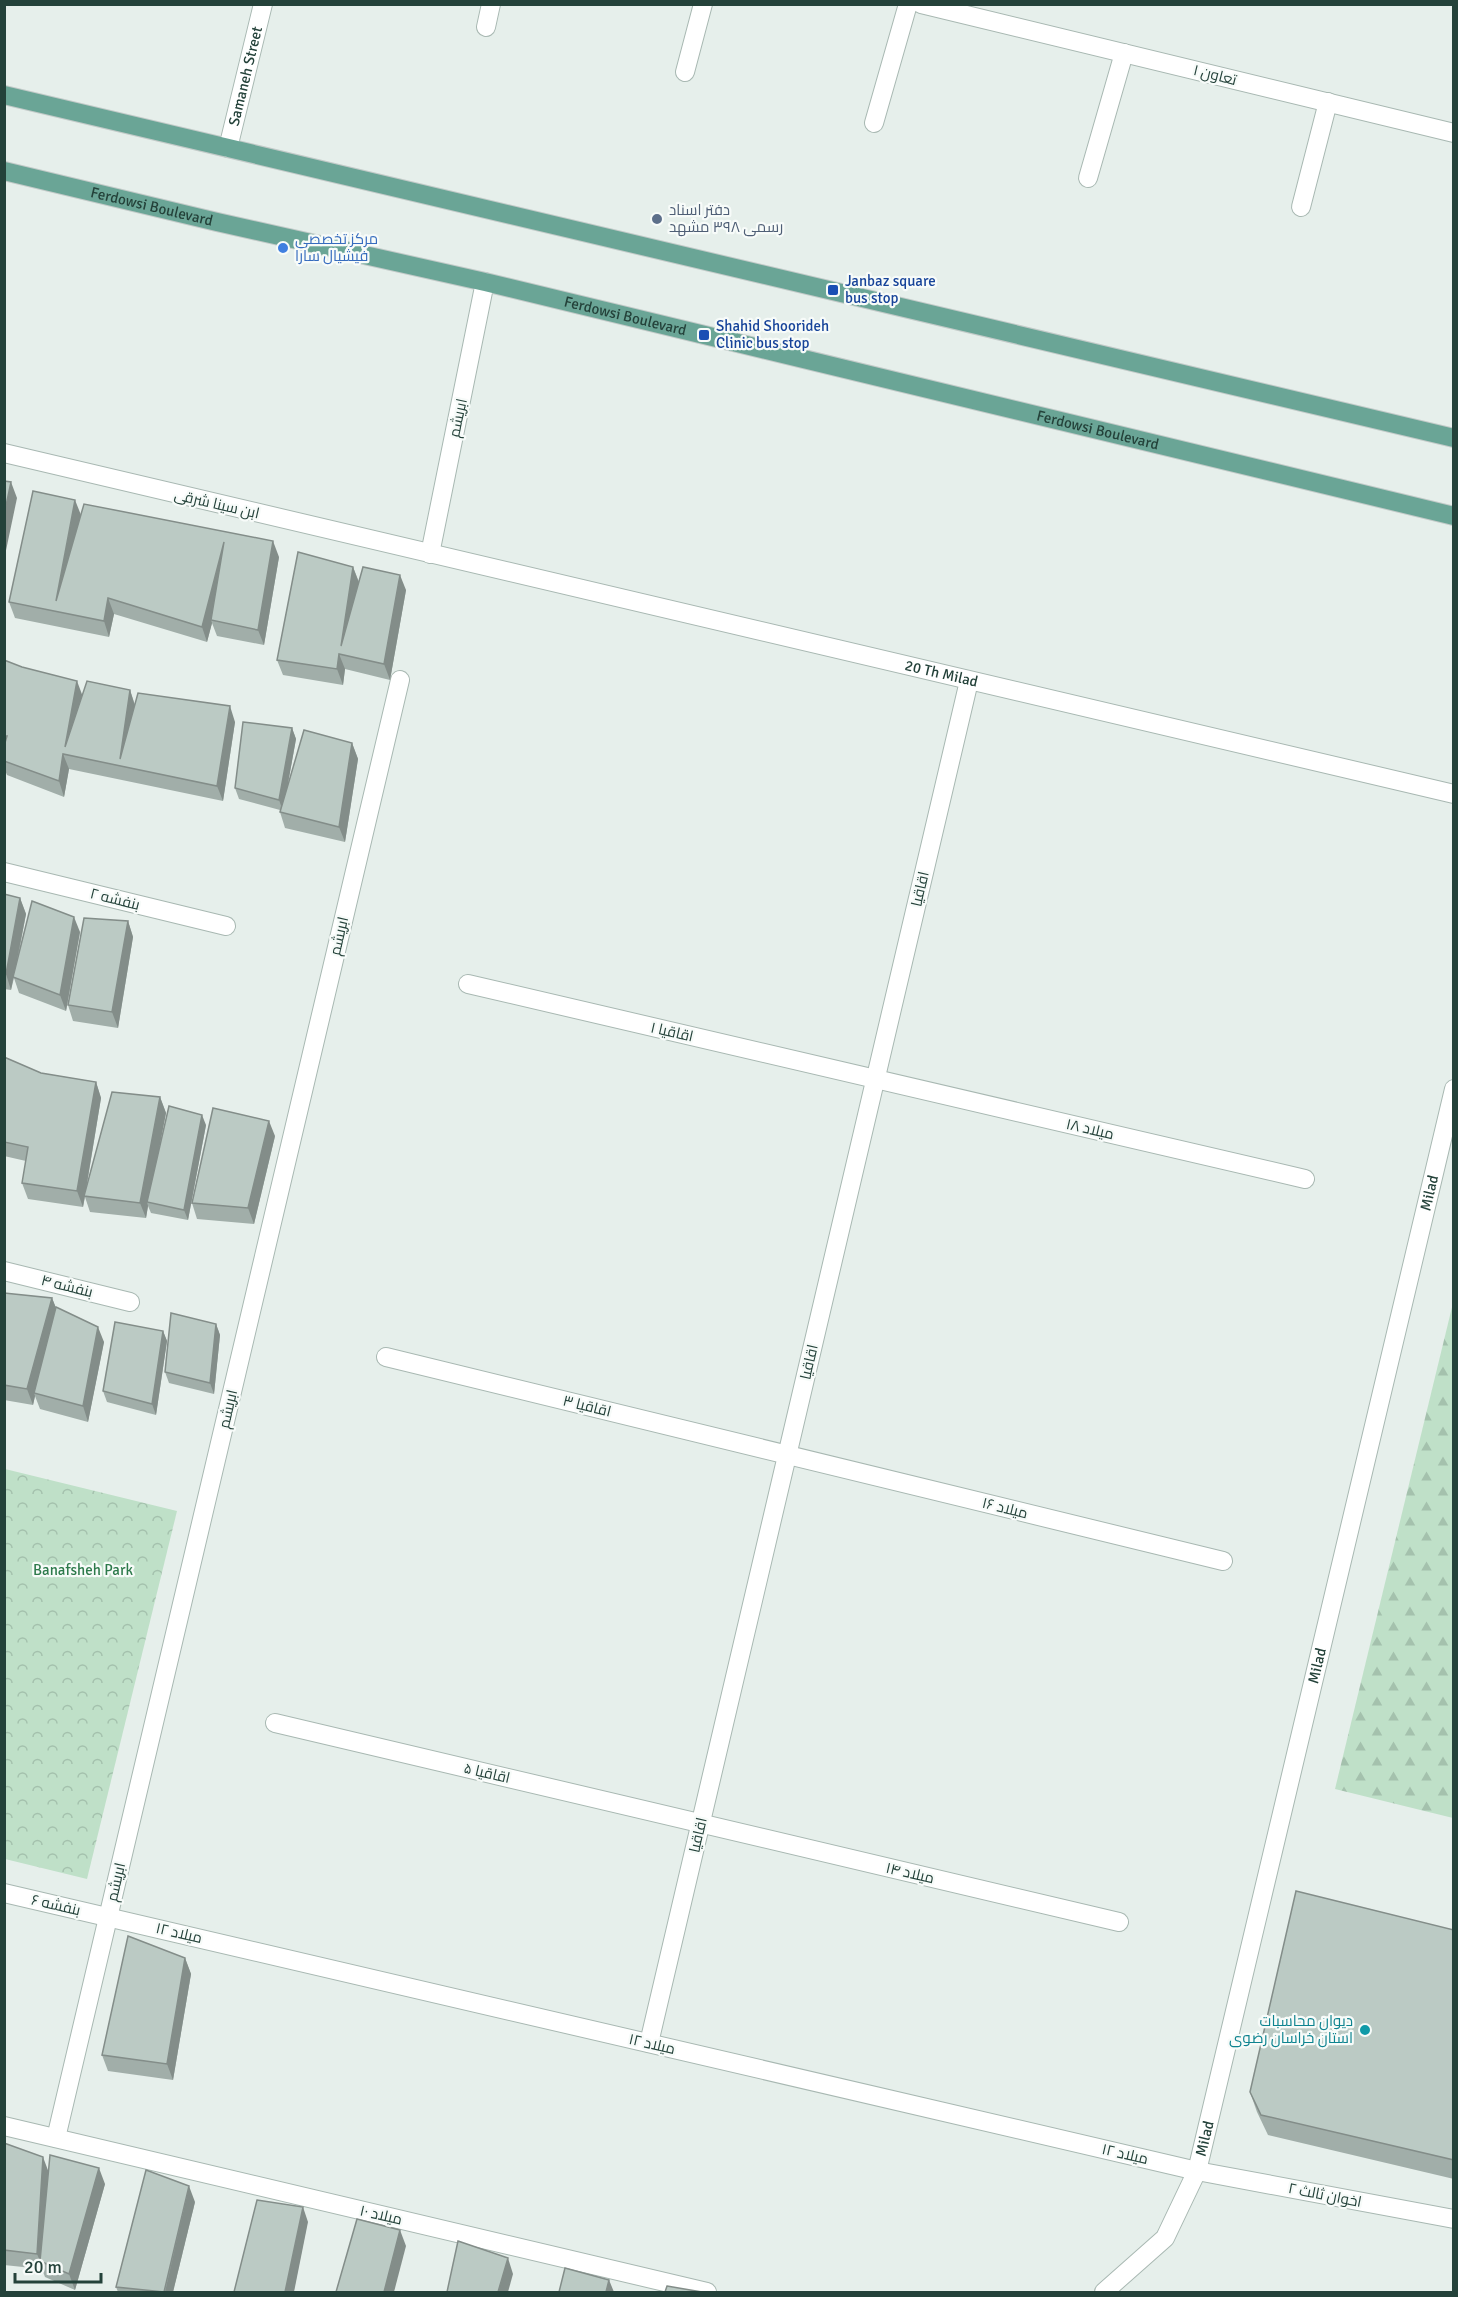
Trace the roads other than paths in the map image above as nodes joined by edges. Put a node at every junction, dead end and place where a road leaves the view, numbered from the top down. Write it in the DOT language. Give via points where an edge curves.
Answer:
graph roads {
  1 [pos="263,4"];
  2 [pos="491,4"];
  3 [pos="703,4"];
  4 [pos="908,4"];
  5 [pos="921,4"];
  6 [pos="979,11"];
  7 [pos="486,27"];
  8 [pos="1124,53"];
  9 [pos="685,72"];
  10 [pos="4,95"];
  11 [pos="1328,102"];
  12 [pos="874,123"];
  13 [pos="1454,133"];
  14 [pos="228,148"];
  15 [pos="4,171"];
  16 [pos="1088,178"];
  17 [pos="1301,207"];
  18 [pos="485,282"];
  19 [pos="1454,438"];
  20 [pos="4,453"];
  21 [pos="1454,516"];
  22 [pos="430,554"];
  23 [pos="400,680"];
  24 [pos="969,681"];
  25 [pos="1454,794"];
  26 [pos="4,872"];
  27 [pos="226,926"];
  28 [pos="468,984"];
  29 [pos="875,1079"];
  30 [pos="1454,1089"];
  31 [pos="1305,1179"];
  32 [pos="4,1271"];
  33 [pos="130,1302"];
  34 [pos="386,1357"];
  35 [pos="787,1455"];
  36 [pos="1223,1561"];
  37 [pos="274,1723"];
  38 [pos="700,1824"];
  39 [pos="4,1893"];
  40 [pos="108,1917"];
  41 [pos="1119,1922"];
  42 [pos="649,2043"];
  43 [pos="4,2126"];
  44 [pos="56,2138"];
  45 [pos="1197,2171"];
  46 [pos="1454,2219"];
  47 [pos="707,2292"];
  48 [pos="1104,2292"];
  1 -- 14 [label="street, Samaneh Street"];
  2 -- 7 [label="street"];
  3 -- 9 [label="street"];
  4 -- 12 [label="street"];
  5 -- 6 [label="street, تعاون ۱"];
  6 -- 8 [label="street, تعاون ۱"];
  8 -- 11 [label="street, تعاون ۱"];
  8 -- 16 [label="street"];
  10 -- 14 [label="main road"];
  11 -- 13 [label="street, تعاون ۱"];
  11 -- 17 [label="street"];
  14 -- 19 [label="main road"];
  15 -- 18 [label="main road, Ferdowsi Boulevard"];
  18 -- 21 [label="main road, Ferdowsi Boulevard"];
  18 -- 22 [label="street, ابریشم"];
  20 -- 22 [label="street, ابن سینا شرقی"];
  22 -- 24 [label="street, 20 Th Milad"];
  23 -- 40 [label="street, ابریشم"];
  24 -- 25 [label="street, 20 Th Milad"];
  24 -- 29 [label="street, اقاقیا"];
  26 -- 27 [label="street, بنفشه ۲"];
  28 -- 29 [label="street, اقاقیا ۱"];
  29 -- 31 [label="street, میلاد ۱۸"];
  29 -- 35 [label="street, اقاقیا"];
  30 -- 45 [label="street, Milad"];
  32 -- 33 [label="street, بنفشه ۴"];
  34 -- 35 [label="street, اقاقیا ۳"];
  35 -- 36 [label="street, میلاد ۱۶"];
  35 -- 38 [label="street, اقاقیا"];
  37 -- 38 [label="street, اقاقیا ۵"];
  38 -- 41 [label="street, میلاد ۱۴"];
  38 -- 42 [label="street, اقاقیا"];
  39 -- 40 [label="street, بنفشه ۶"];
  40 -- 42 [label="street, میلاد ۱۲"];
  40 -- 44 [label="street, ابریشم"];
  42 -- 45 [label="street, میلاد ۱۲"];
  43 -- 44 [label="street, میلاد ۱۰"];
  44 -- 47 [label="street, میلاد ۱۰"];
  45 -- 46 [label="street, اخوان ثالث ۲"];
  45 -- 48 [label="street, Milad" via="1165,2238"];
}
